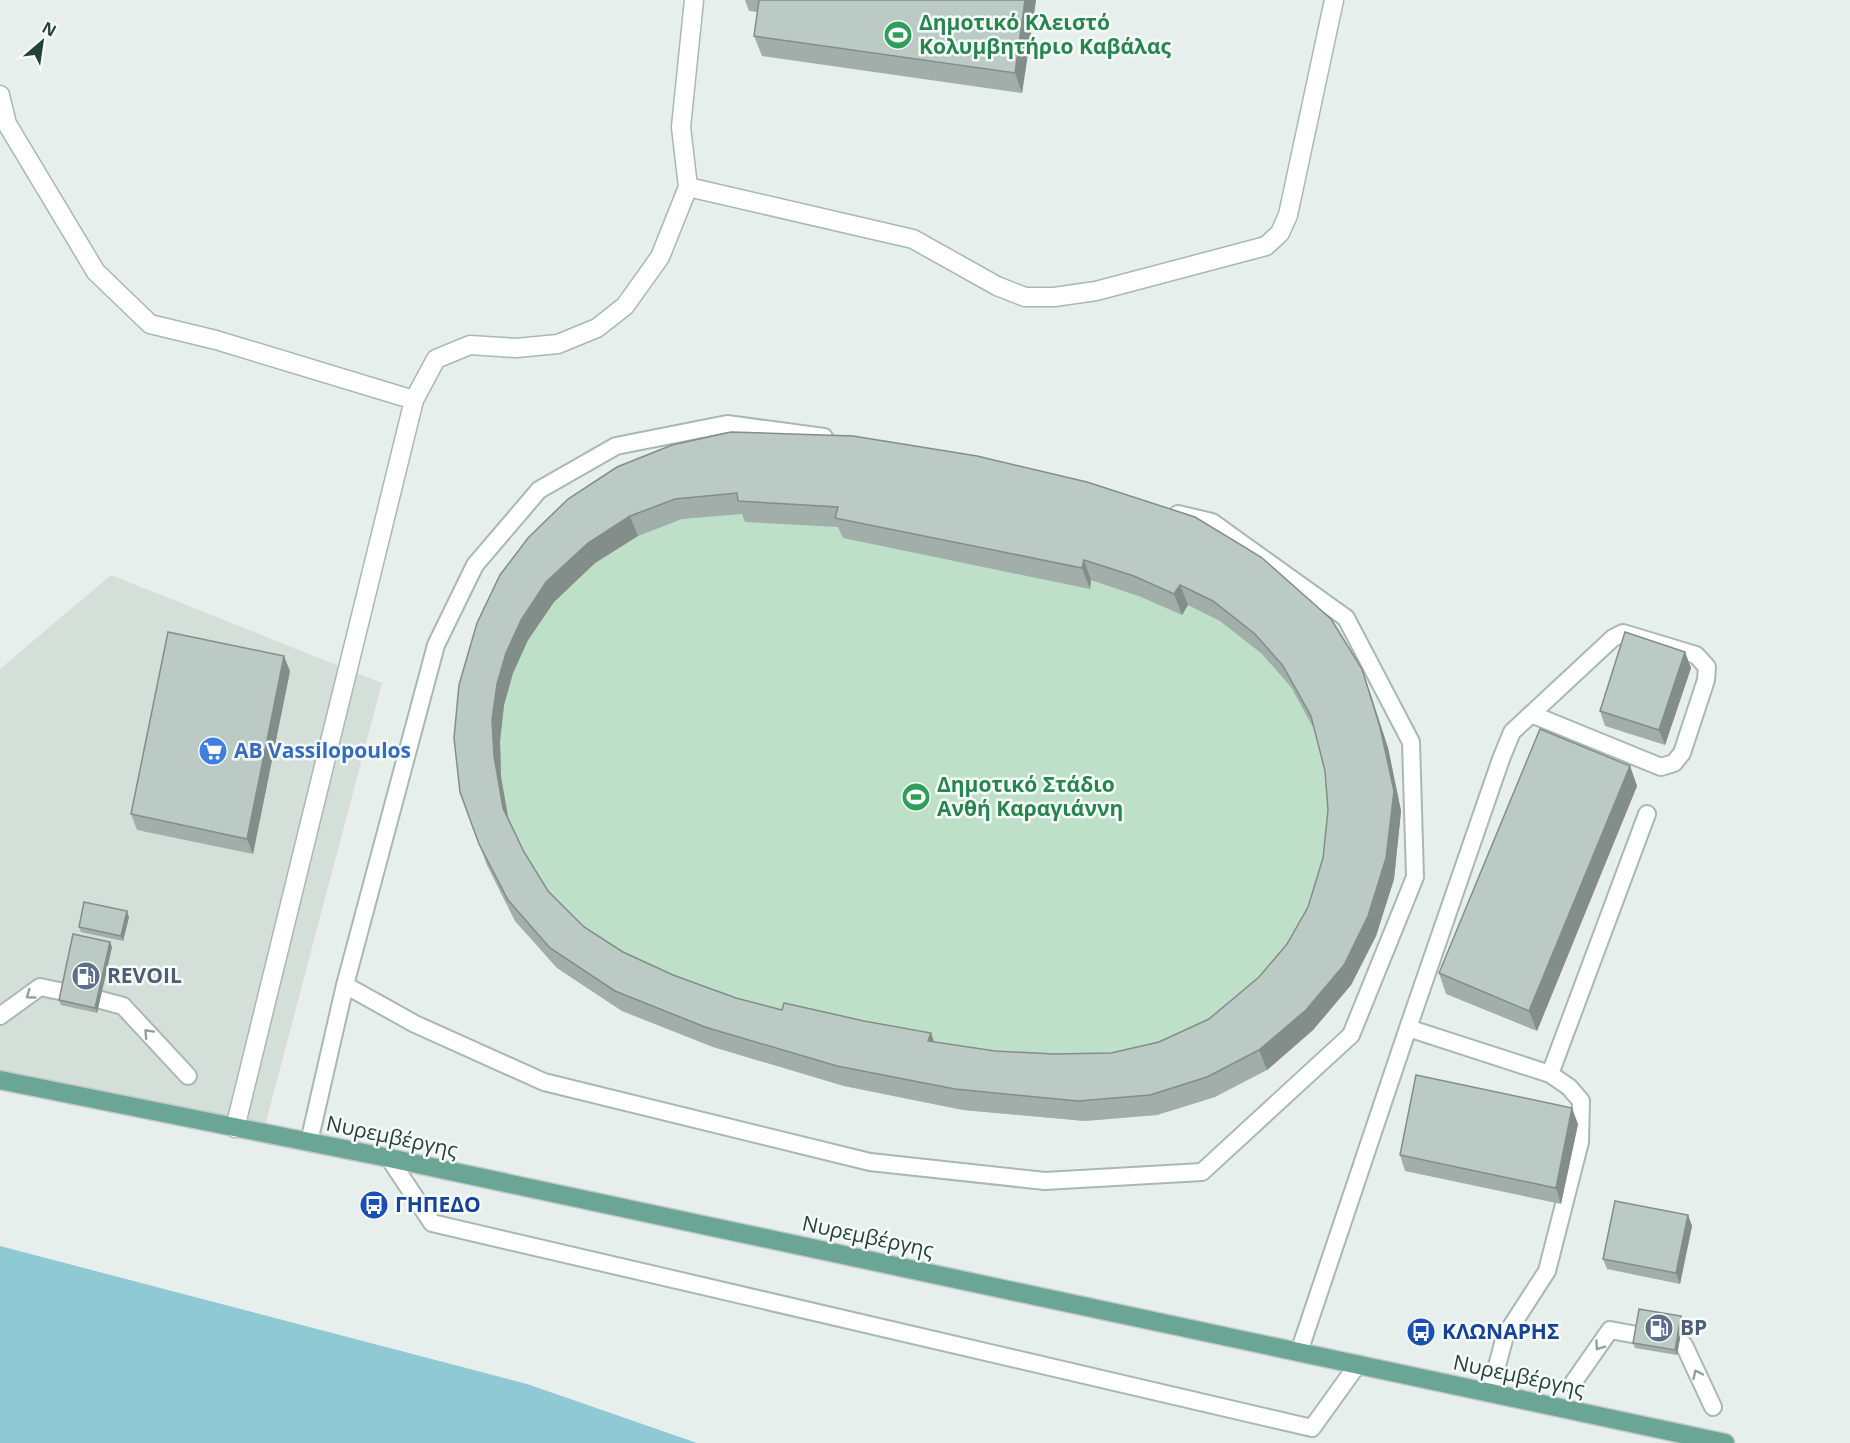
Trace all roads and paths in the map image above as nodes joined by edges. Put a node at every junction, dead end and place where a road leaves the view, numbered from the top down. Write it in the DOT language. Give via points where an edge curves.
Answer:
graph roads {
  1 [pos="694,0"];
  2 [pos="1334,0"];
  3 [pos="0,95"];
  4 [pos="688,187"];
  5 [pos="414,400"];
  6 [pos="838,439"];
  7 [pos="1167,512"];
  8 [pos="1531,714"];
  9 [pos="1647,814"];
  10 [pos="345,985"];
  11 [pos="64,992"];
  12 [pos="101,1000"];
  13 [pos="0,1016"];
  14 [pos="1408,1028"];
  15 [pos="1550,1074"];
  16 [pos="188,1076"];
  17 [pos="0,1080"];
  18 [pos="235,1128"];
  19 [pos="309,1142"];
  20 [pos="389,1158"];
  21 [pos="1637,1335"];
  22 [pos="1679,1343"];
  23 [pos="1299,1352"];
  24 [pos="1358,1364"];
  25 [pos="1573,1383"];
  26 [pos="1490,1392"];
  27 [pos="1713,1407"];
  28 [pos="1725,1443"];
  1 -- 4 [label="street" via="681,127"];
  2 -- 4 [label="street" via="1288,215 1280,233 1266,246 1096,291 1025,297 912,239"];
  3 -- 5 [label="street" via="7,124 96,272 150,324"];
  4 -- 5 [label="street" via="660,256 625,306 597,328 558,344 516,348 470,345 444,355 436,359"];
  5 -- 18 [label="street"];
  6 -- 10 [label="lane" via="727,424 616,446 539,490 475,565 436,645"];
  7 -- 10 [label="lane" via="1212,522 1346,618 1411,742 1415,877 1351,1035 1202,1172 1045,1181 870,1162 544,1082 415,1024"];
  8 -- 8 [label="lane" via="1623,633 1696,655 1707,667 1682,753 1674,763 1662,767"];
  8 -- 14 [label="lane" via="1512,732 1501,759"];
  9 -- 15 [label="lane"];
  10 -- 19 [label="lane"];
  11 -- 13 [label="lane, one-way" via="40,987"];
  16 -- 12 [label="lane, one-way" via="123,1006"];
  14 -- 15 [label="lane"];
  14 -- 23 [label="lane"];
  15 -- 26 [label="lane" via="1581,1101 1580,1142 1547,1271 1505,1336"];
  17 -- 18 [label="main road, Νυρεμβέργης"];
  18 -- 19 [label="main road, Νυρεμβέργης"];
  19 -- 20 [label="main road, Νυρεμβέργης"];
  20 -- 23 [label="main road, Νυρεμβέργης"];
  20 -- 24 [label="lane" via="432,1223 1312,1428"];
  21 -- 25 [label="lane, one-way" via="1610,1330"];
  27 -- 22 [label="lane, one-way" via="1684,1345"];
  23 -- 24 [label="main road, Νυρεμβέργης"];
  24 -- 26 [label="main road, Νυρεμβέργης"];
  26 -- 28 [label="main road, Νυρεμβέργης"];
}
